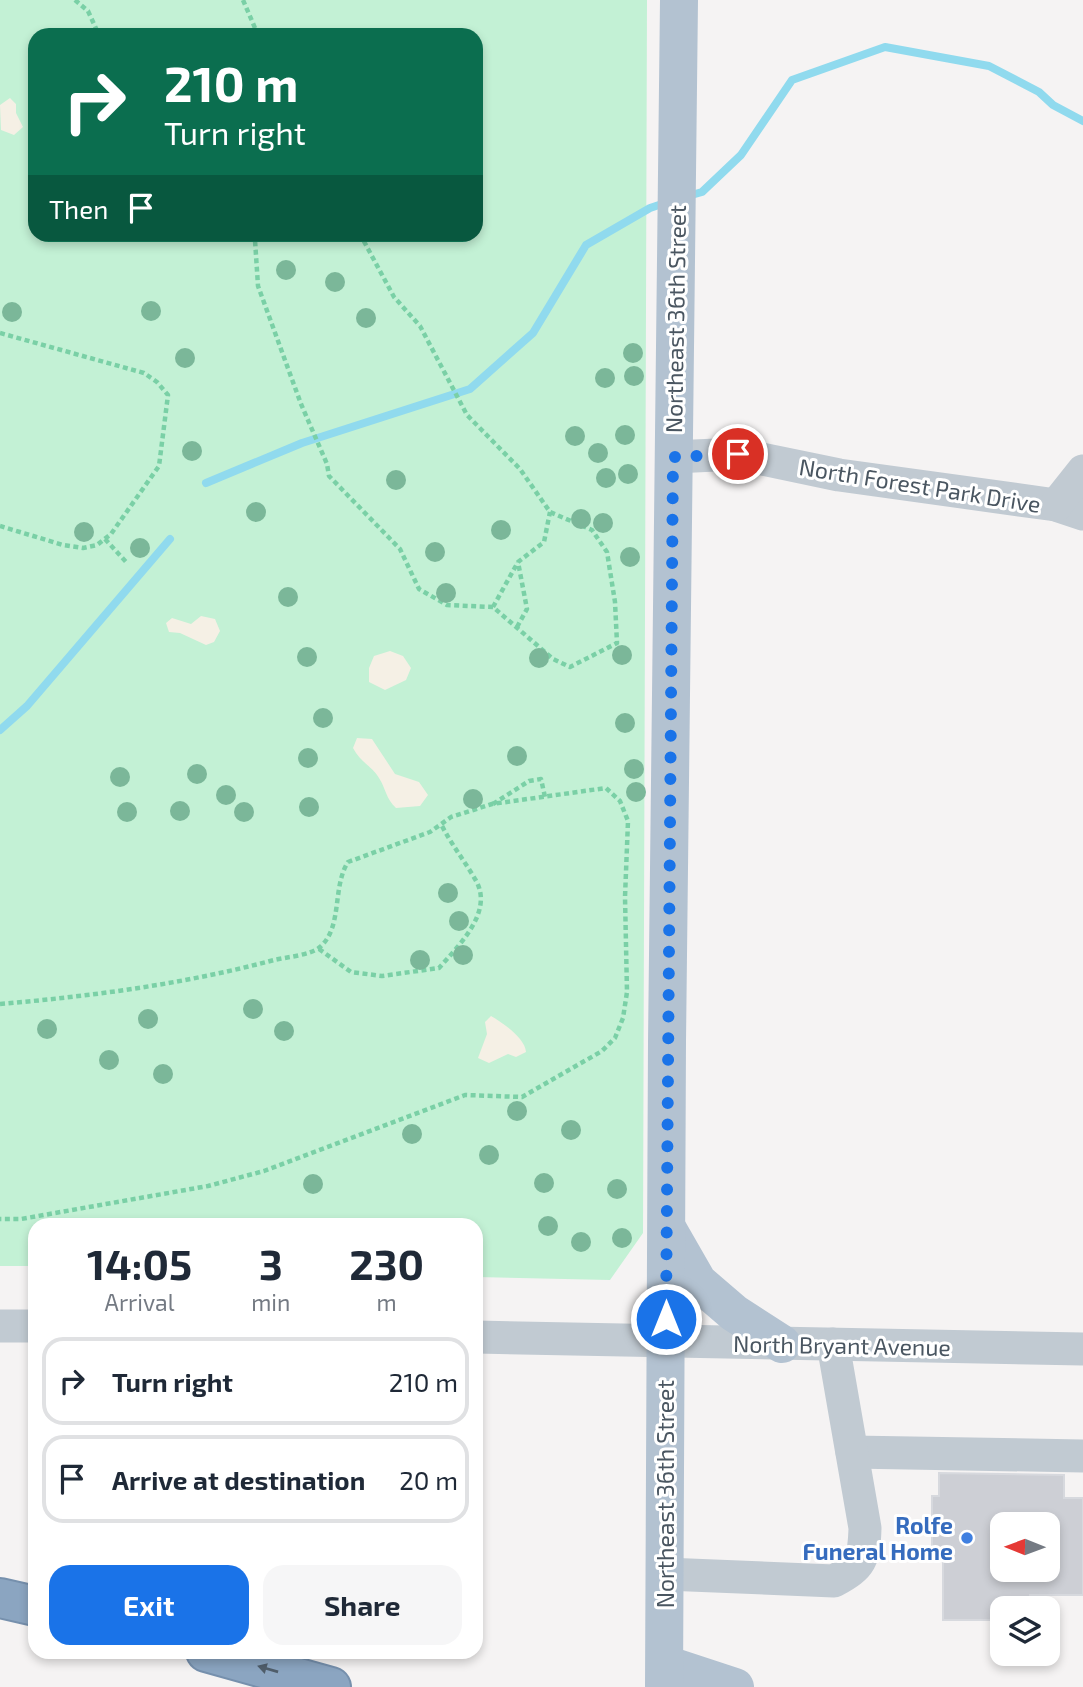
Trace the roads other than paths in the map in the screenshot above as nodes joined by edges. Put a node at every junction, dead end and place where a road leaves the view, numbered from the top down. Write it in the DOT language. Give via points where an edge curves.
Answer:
graph roads {
  1 [pos="679,0"];
  2 [pos="673,457"];
  3 [pos="1083,471"];
  4 [pos="1069,510"];
  5 [pos="666,1227"];
  6 [pos="0,1326"];
  7 [pos="28,1326"];
  8 [pos="483,1337"];
  9 [pos="666,1342"];
  10 [pos="782,1343"];
  11 [pos="833,1344"];
  12 [pos="1083,1349"];
  13 [pos="852,1452"];
  14 [pos="1083,1456"];
  15 [pos="665,1574"];
  16 [pos="0,1598"];
  17 [pos="28,1604"];
  18 [pos="231,1659"];
  19 [pos="664,1676"];
  20 [pos="331,1687"];
  21 [pos="735,1687"];
  1 -- 2 [label="main road, Northeast 36th Street"];
  2 -- 4 [label="street, North Forest Park Drive" via="738,454 839,475"];
  2 -- 5 [label="main road, Northeast 36th Street"];
  3 -- 4 [label="street"];
  5 -- 9 [label="main road, Northeast 36th Street"];
  5 -- 10 [label="main road" via="698,1282 733,1313"];
  6 -- 7 [label="street"];
  8 -- 9 [label="street, North Bryant Avenue"];
  9 -- 10 [label="street, North Bryant Avenue"];
  9 -- 15 [label="main road, Northeast 36th Street"];
  10 -- 11 [label="street, North Bryant Avenue"];
  11 -- 12 [label="street, North Bryant Avenue"];
  11 -- 13 [label="street"];
  13 -- 14 [label="street"];
  13 -- 15 [label="street" via="866,1528 864,1555 853,1570 834,1581"];
  15 -- 19 [label="main road, Northeast 36th Street"];
  16 -- 17 [label="highway"];
  20 -- 18 [label="highway, one-way"];
  19 -- 21 [label="main road"];
}
